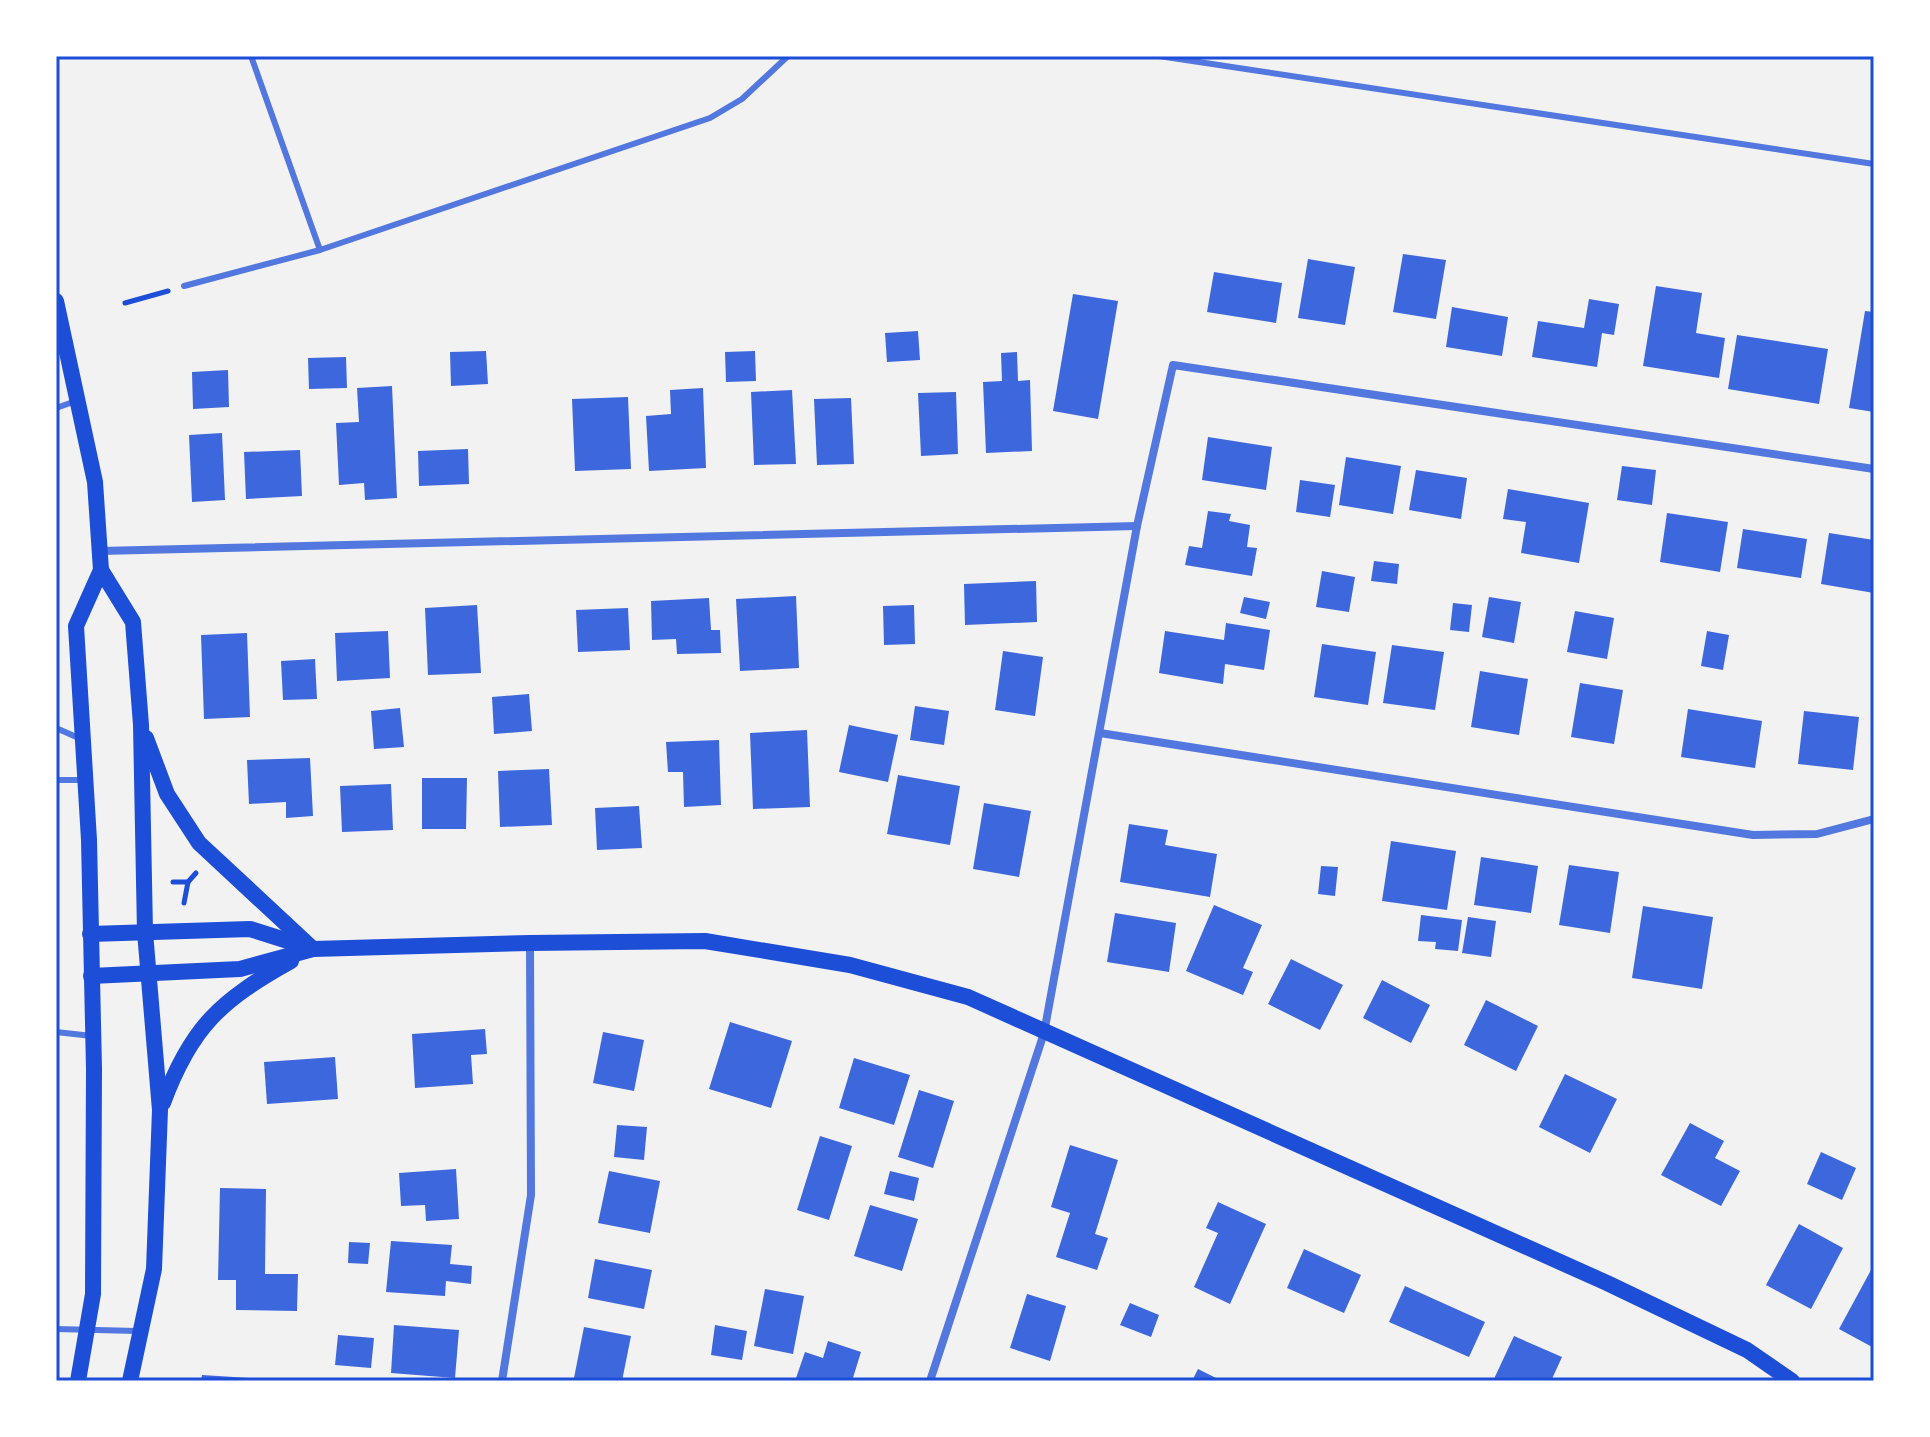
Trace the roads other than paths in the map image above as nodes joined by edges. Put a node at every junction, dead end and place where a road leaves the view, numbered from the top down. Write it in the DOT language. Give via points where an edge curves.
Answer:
graph roads {
  1 [pos="251,56"];
  2 [pos="788,56"];
  3 [pos="1159,56"];
  4 [pos="1874,164"];
  5 [pos="320,250"];
  6 [pos="184,286"];
  7 [pos="56,301"];
  8 [pos="79,400"];
  9 [pos="56,408"];
  10 [pos="1874,469"];
  11 [pos="1137,526"];
  12 [pos="100,551"];
  13 [pos="101,570"];
  14 [pos="141,725"];
  15 [pos="56,728"];
  16 [pos="1100,733"];
  17 [pos="81,739"];
  18 [pos="56,780"];
  19 [pos="84,780"];
  20 [pos="1874,819"];
  21 [pos="145,932"];
  22 [pos="90,934"];
  23 [pos="530,943"];
  24 [pos="313,949"];
  25 [pos="150,973"];
  26 [pos="91,976"];
  27 [pos="56,1032"];
  28 [pos="1044,1033"];
  29 [pos="93,1037"];
  30 [pos="160,1110"];
  31 [pos="56,1329"];
  32 [pos="86,1330"];
  33 [pos="141,1331"];
  34 [pos="78,1381"];
  35 [pos="130,1381"];
  36 [pos="502,1381"];
  37 [pos="930,1381"];
  38 [pos="1792,1381"];
  1 -- 5 [label="lane"];
  2 -- 5 [label="lane" via="742,99 710,118"];
  3 -- 4 [label="lane"];
  5 -- 6 [label="lane"];
  7 -- 8 [label="main road"];
  8 -- 9 [label="lane"];
  8 -- 12 [label="main road" via="95,482"];
  10 -- 11 [label="street" via="1173,365"];
  11 -- 12 [label="street"];
  11 -- 16 [label="street"];
  12 -- 13 [label="main road"];
  13 -- 14 [label="main road" via="133,622"];
  13 -- 17 [label="main road" via="76,626"];
  14 -- 21 [label="main road"];
  14 -- 24 [label="main road" via="167,794 199,843"];
  15 -- 17 [label="lane"];
  16 -- 20 [label="street" via="1753,835 1817,834"];
  16 -- 28 [label="street"];
  17 -- 19 [label="main road"];
  18 -- 19 [label="lane"];
  19 -- 22 [label="main road"];
  21 -- 22 [label="main road"];
  21 -- 24 [label="main road" via="250,929"];
  21 -- 25 [label="main road"];
  22 -- 26 [label="main road"];
  23 -- 24 [label="main road"];
  23 -- 28 [label="main road" via="705,941 850,965 968,997"];
  23 -- 36 [label="street" via="531,1195"];
  24 -- 25 [label="main road" via="240,969"];
  24 -- 30 [label="main road" via="254,982 203,1025 184,1051"];
  25 -- 26 [label="main road"];
  25 -- 30 [label="main road"];
  26 -- 29 [label="main road"];
  27 -- 29 [label="lane"];
  28 -- 37 [label="street"];
  28 -- 38 [label="main road" via="1607,1283 1747,1350"];
  29 -- 32 [label="main road" via="93,1294"];
  30 -- 33 [label="main road" via="154,1269"];
  31 -- 32 [label="lane"];
  32 -- 33 [label="lane"];
  32 -- 34 [label="main road"];
  33 -- 35 [label="main road"];
}
